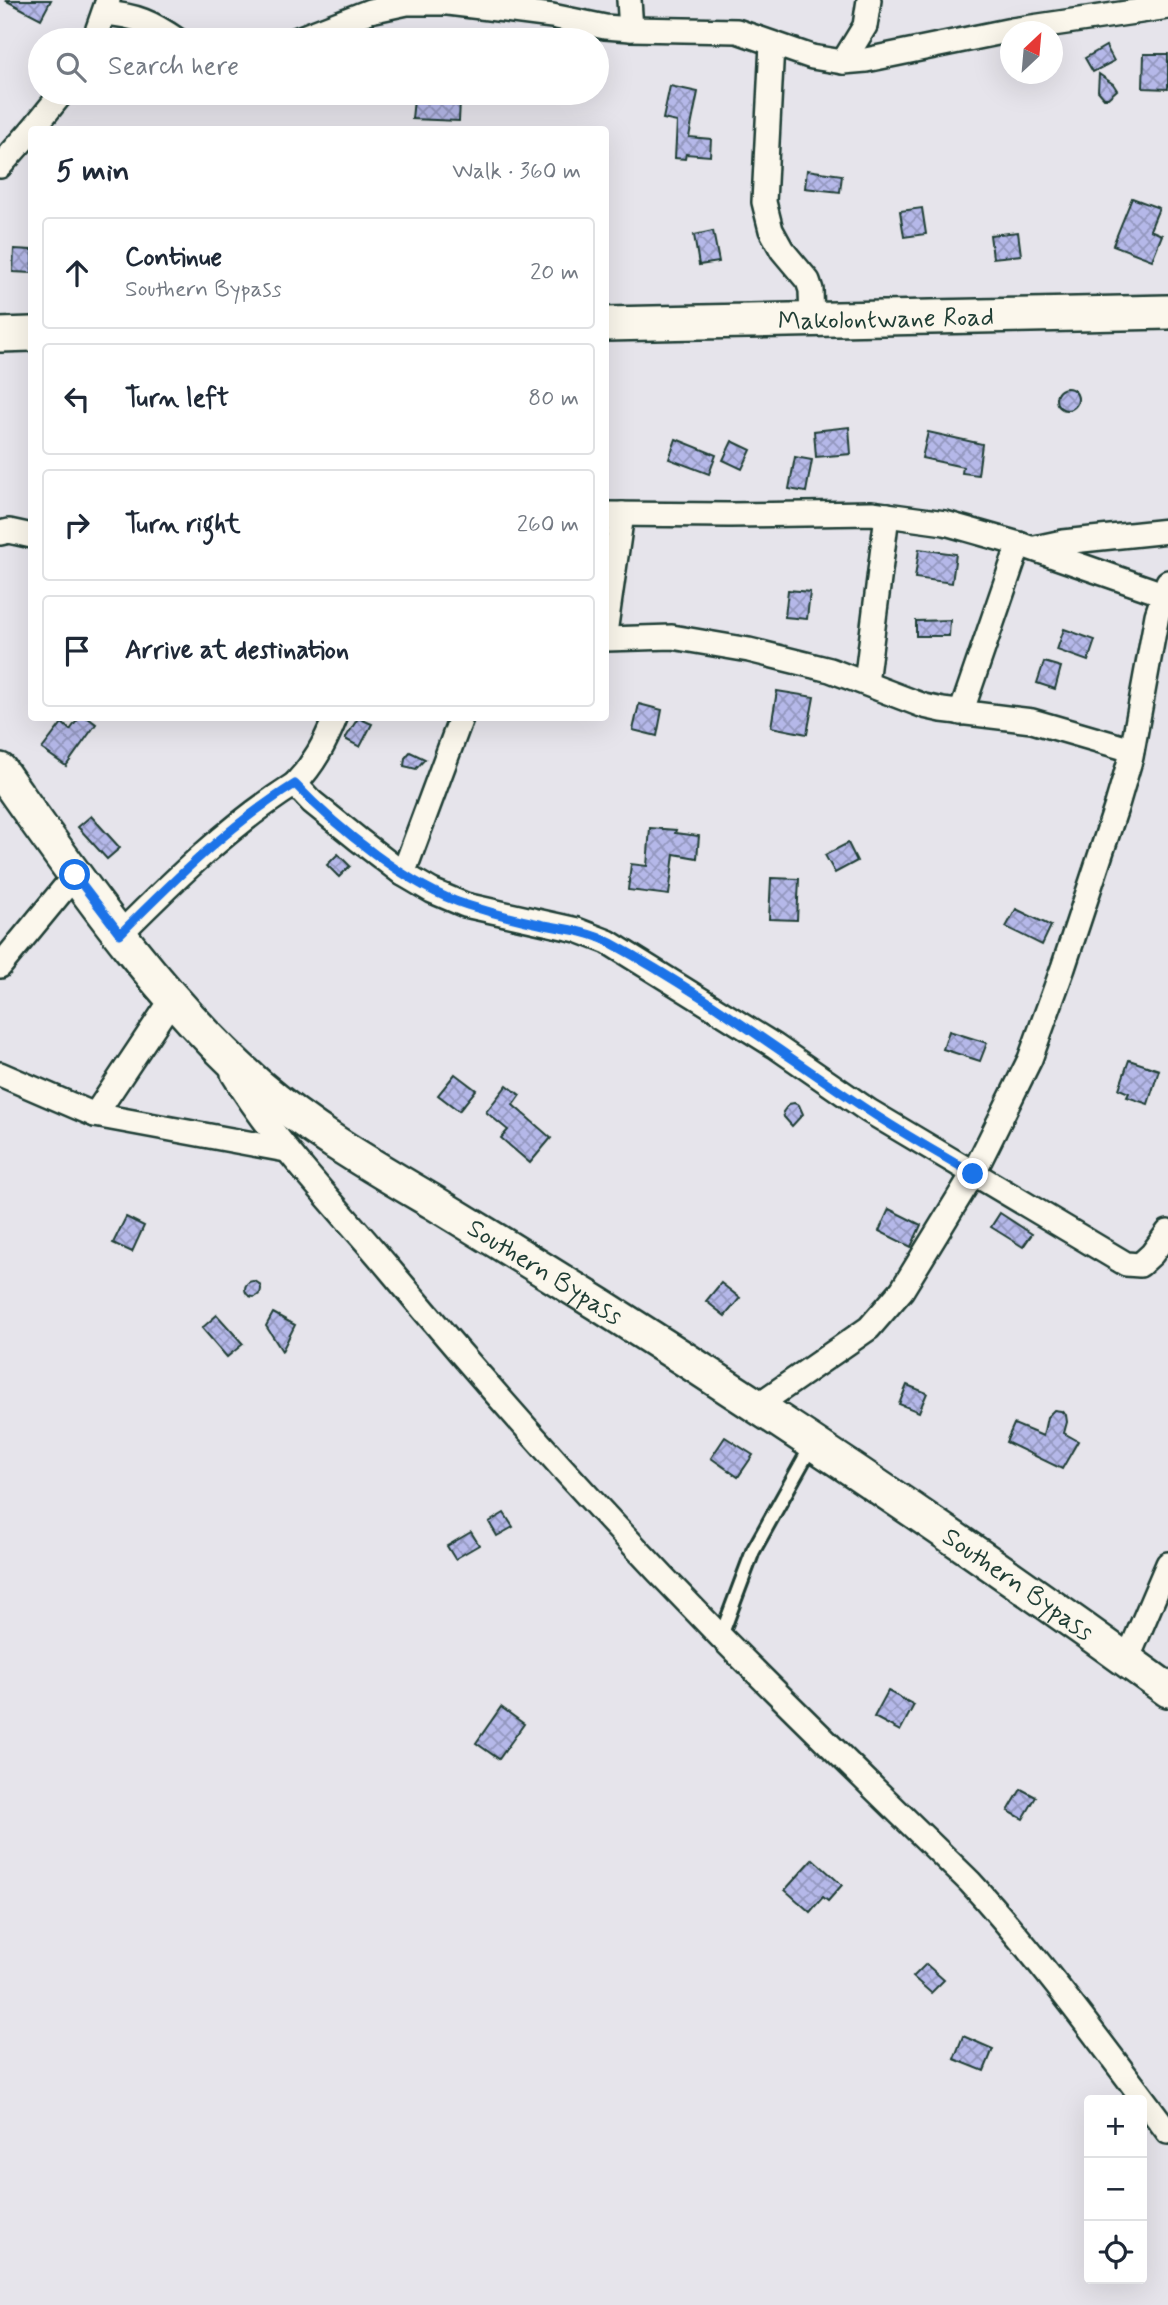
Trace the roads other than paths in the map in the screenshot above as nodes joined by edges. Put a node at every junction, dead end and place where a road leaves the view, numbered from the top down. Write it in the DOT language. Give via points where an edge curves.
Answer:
graph roads {
  1 [pos="629,0"];
  2 [pos="869,0"];
  3 [pos="396,3"];
  4 [pos="107,6"];
  5 [pos="1168,7"];
  6 [pos="99,28"];
  7 [pos="159,28"];
  8 [pos="326,28"];
  9 [pos="631,29"];
  10 [pos="772,44"];
  11 [pos="844,62"];
  12 [pos="52,105"];
  13 [pos="35,126"];
  14 [pos="28,134"];
  15 [pos="0,166"];
  16 [pos="1168,312"];
  17 [pos="812,320"];
  18 [pos="609,324"];
  19 [pos="28,334"];
  20 [pos="0,335"];
  21 [pos="614,514"];
  22 [pos="887,515"];
  23 [pos="1168,531"];
  24 [pos="0,533"];
  25 [pos="28,535"];
  26 [pos="1027,546"];
  27 [pos="609,584"];
  28 [pos="1166,588"];
  29 [pos="609,639"];
  30 [pos="866,683"];
  31 [pos="961,713"];
  32 [pos="334,721"];
  33 [pos="460,721"];
  34 [pos="1132,750"];
  35 [pos="0,770"];
  36 [pos="295,784"];
  37 [pos="403,874"];
  38 [pos="75,875"];
  39 [pos="120,934"];
  40 [pos="0,966"];
  41 [pos="173,998"];
  42 [pos="215,1044"];
  43 [pos="0,1074"];
  44 [pos="95,1115"];
  45 [pos="286,1150"];
  46 [pos="973,1174"];
  47 [pos="1168,1232"];
  48 [pos="758,1405"];
  49 [pos="814,1442"];
  50 [pos="1168,1564"];
  51 [pos="721,1636"];
  52 [pos="1127,1660"];
  53 [pos="1168,1690"];
  54 [pos="1168,2132"];
  1 -- 9 [label="street"];
  2 -- 11 [label="street" via="865,26"];
  3 -- 8 [label="street"];
  3 -- 9 [label="street" via="473,5"];
  4 -- 6 [label="street"];
  4 -- 7 [label="street"];
  5 -- 11 [label="street"];
  9 -- 10 [label="street" via="737,31"];
  10 -- 11 [label="street"];
  10 -- 17 [label="street" via="764,202 782,250 808,281"];
  12 -- 13 [label="street"];
  14 -- 15 [label="street"];
  16 -- 17 [label="street, Makolontwane Road"];
  17 -- 18 [label="street, Makolontwane Road"];
  19 -- 20 [label="street"];
  21 -- 22 [label="street"];
  21 -- 27 [label="street"];
  22 -- 26 [label="street" via="945,523"];
  22 -- 30 [label="street"];
  23 -- 26 [label="street"];
  24 -- 25 [label="street"];
  26 -- 28 [label="street"];
  26 -- 31 [label="street"];
  28 -- 34 [label="street"];
  29 -- 30 [label="street" via="694,639 800,661"];
  30 -- 31 [label="street" via="924,706"];
  31 -- 34 [label="street" via="1032,721"];
  32 -- 36 [label="street" via="310,769"];
  33 -- 37 [label="street"];
  34 -- 46 [label="street" via="1034,1046"];
  35 -- 38 [label="street, Southern Bypass"];
  36 -- 37 [label="street"];
  36 -- 39 [label="street" via="192,863"];
  37 -- 46 [label="street" via="465,905 577,930 608,942"];
  38 -- 39 [label="street, Southern Bypass"];
  38 -- 40 [label="street"];
  39 -- 41 [label="street, Southern Bypass"];
  41 -- 42 [label="street, Southern Bypass"];
  41 -- 44 [label="street"];
  42 -- 45 [label="street"];
  42 -- 48 [label="street, Southern Bypass" via="293,1114 337,1145"];
  43 -- 44 [label="street"];
  44 -- 45 [label="street"];
  45 -- 51 [label="street" via="530,1432"];
  46 -- 47 [label="street" via="1126,1264 1140,1265"];
  46 -- 48 [label="street" via="902,1290 869,1328"];
  48 -- 49 [label="street, Southern Bypass"];
  49 -- 51 [label="lane" via="753,1551"];
  49 -- 52 [label="street, Southern Bypass"];
  50 -- 52 [label="street"];
  51 -- 54 [label="street" via="1006,1921"];
  52 -- 53 [label="street, Southern Bypass"];
}
